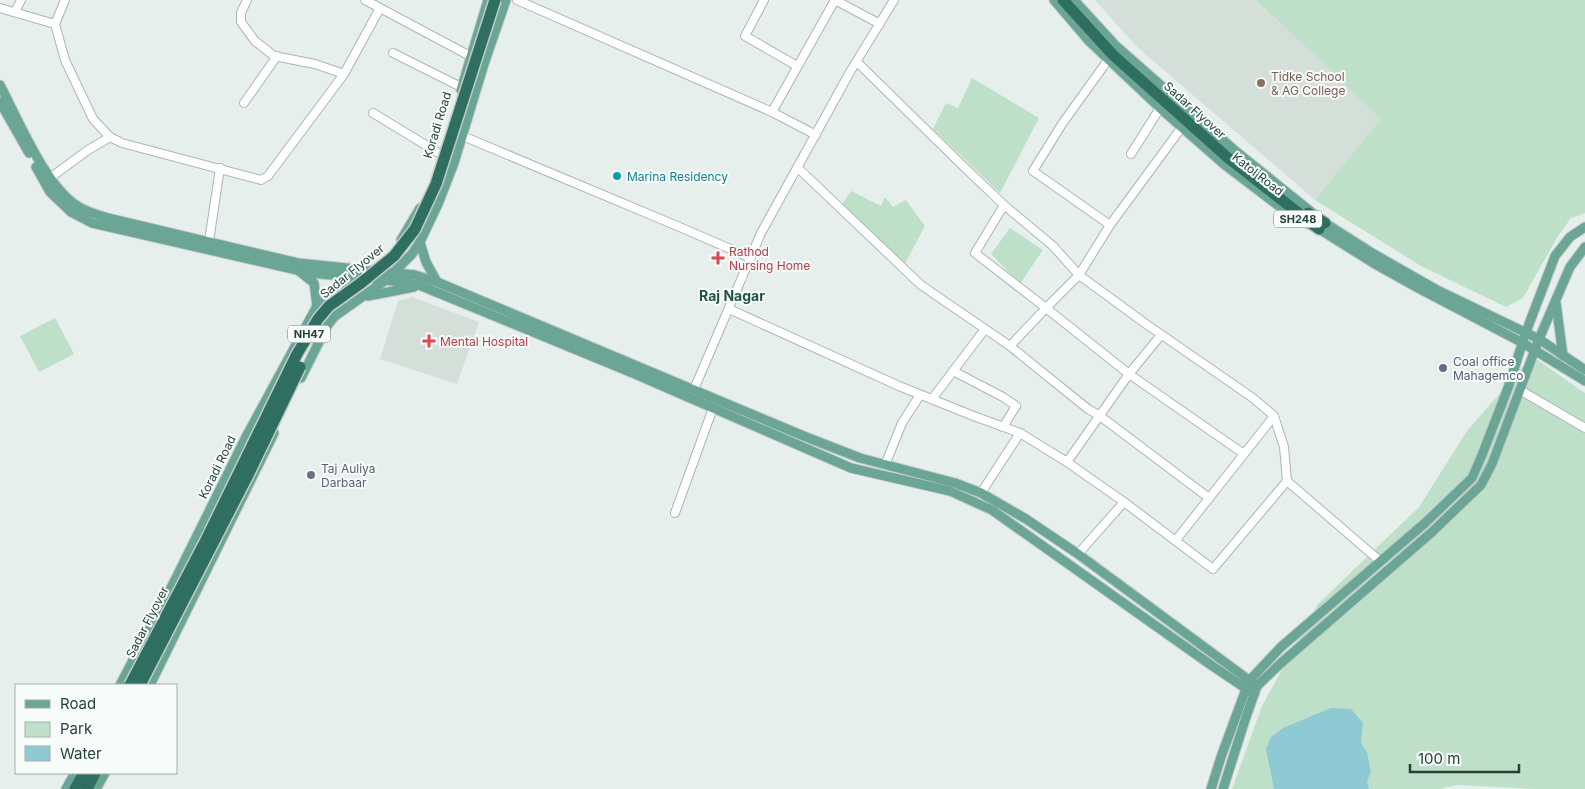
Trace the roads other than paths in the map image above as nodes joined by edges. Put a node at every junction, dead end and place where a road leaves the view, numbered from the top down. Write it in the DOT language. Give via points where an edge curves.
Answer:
graph roads {
  1 [pos="21,0"];
  2 [pos="65,0"];
  3 [pos="247,0"];
  4 [pos="365,0"];
  5 [pos="488,0"];
  6 [pos="495,0"];
  7 [pos="499,0"];
  8 [pos="506,0"];
  9 [pos="517,0"];
  10 [pos="764,0"];
  11 [pos="835,0"];
  12 [pos="894,0"];
  13 [pos="1054,0"];
  14 [pos="1063,0"];
  15 [pos="1068,0"];
  16 [pos="1074,0"];
  17 [pos="0,8"];
  18 [pos="380,8"];
  19 [pos="15,12"];
  20 [pos="55,24"];
  21 [pos="880,24"];
  22 [pos="393,53"];
  23 [pos="277,56"];
  24 [pos="470,56"];
  25 [pos="1108,60"];
  26 [pos="857,62"];
  27 [pos="797,66"];
  28 [pos="344,74"];
  29 [pos="0,85"];
  30 [pos="461,87"];
  31 [pos="0,102"];
  32 [pos="244,103"];
  33 [pos="1160,108"];
  34 [pos="772,112"];
  35 [pos="373,113"];
  36 [pos="1182,127"];
  37 [pos="450,130"];
  38 [pos="816,135"];
  39 [pos="461,136"];
  40 [pos="110,137"];
  41 [pos="1131,154"];
  42 [pos="442,155"];
  43 [pos="220,168"];
  44 [pos="798,168"];
  45 [pos="50,178"];
  46 [pos="1004,205"];
  47 [pos="1297,209"];
  48 [pos="82,218"];
  49 [pos="1110,226"];
  50 [pos="1322,226"];
  51 [pos="1585,227"];
  52 [pos="420,242"];
  53 [pos="209,246"];
  54 [pos="1585,247"];
  55 [pos="751,258"];
  56 [pos="297,270"];
  57 [pos="371,270"];
  58 [pos="394,272"];
  59 [pos="1079,275"];
  60 [pos="360,278"];
  61 [pos="386,280"];
  62 [pos="437,282"];
  63 [pos="419,286"];
  64 [pos="362,298"];
  65 [pos="1555,300"];
  66 [pos="317,306"];
  67 [pos="1046,308"];
  68 [pos="729,309"];
  69 [pos="986,329"];
  70 [pos="1526,332"];
  71 [pos="1162,335"];
  72 [pos="1539,339"];
  73 [pos="1523,343"];
  74 [pos="1010,346"];
  75 [pos="1535,350"];
  76 [pos="1564,356"];
  77 [pos="1585,370"];
  78 [pos="953,371"];
  79 [pos="1129,374"];
  80 [pos="1585,381"];
  81 [pos="1520,390"];
  82 [pos="692,394"];
  83 [pos="920,395"];
  84 [pos="932,398"];
  85 [pos="713,408"];
  86 [pos="1100,416"];
  87 [pos="1274,416"];
  88 [pos="1003,427"];
  89 [pos="1585,428"];
  90 [pos="1020,432"];
  91 [pos="1244,454"];
  92 [pos="1067,462"];
  93 [pos="885,465"];
  94 [pos="1287,480"];
  95 [pos="982,493"];
  96 [pos="1210,498"];
  97 [pos="1124,502"];
  98 [pos="675,513"];
  99 [pos="1176,540"];
  100 [pos="1078,554"];
  101 [pos="1380,561"];
  102 [pos="148,632"];
  103 [pos="171,644"];
  104 [pos="121,684"];
  105 [pos="131,684"];
  106 [pos="141,684"];
  107 [pos="151,684"];
  108 [pos="1252,688"];
  109 [pos="74,774"];
  110 [pos="84,774"];
  111 [pos="94,774"];
  112 [pos="104,774"];
  113 [pos="66,789"];
  114 [pos="76,789"];
  115 [pos="87,789"];
  116 [pos="96,789"];
  117 [pos="1212,789"];
  118 [pos="1223,789"];
  1 -- 19 [label="street"];
  2 -- 20 [label="street"];
  3 -- 23 [label="street" via="241,22 255,41"];
  4 -- 18 [label="street"];
  5 -- 24 [label="main road, Koradi Road / NH47"];
  6 -- 105 [label="highway, Sadar Flyover / NH47, bridge" via="436,184 415,229 394,256 329,306 318,319 297,354 206,540"];
  7 -- 106 [label="highway, Sadar Flyover / NH47, bridge" via="439,188 419,232 381,276 331,312 319,328"];
  8 -- 39 [label="main road"];
  9 -- 34 [label="street"];
  10 -- 27 [label="street" via="745,36"];
  11 -- 21 [label="street"];
  11 -- 27 [label="street"];
  12 -- 21 [label="street"];
  13 -- 25 [label="main road, Katol Road / SH248"];
  14 -- 47 [label="highway, Sadar Flyover" via="1113,55 1227,157"];
  15 -- 47 [label="highway, Sadar Flyover" via="1143,77"];
  16 -- 50 [label="main road, Katol Road / SH248" via="1116,46"];
  17 -- 19 [label="street"];
  18 -- 24 [label="street"];
  18 -- 28 [label="street"];
  19 -- 20 [label="street"];
  20 -- 40 [label="street" via="65,60 93,119"];
  21 -- 26 [label="street"];
  22 -- 30 [label="street"];
  23 -- 28 [label="street"];
  23 -- 32 [label="street"];
  24 -- 30 [label="main road, Koradi Road / NH47"];
  25 -- 33 [label="main road, Katol Road / SH248"];
  25 -- 49 [label="street" via="1033,171"];
  26 -- 38 [label="street"];
  26 -- 46 [label="street"];
  27 -- 34 [label="street"];
  28 -- 43 [label="street" via="268,176 261,180"];
  29 -- 45 [label="main road"];
  30 -- 37 [label="main road, Koradi Road / NH47"];
  31 -- 48 [label="main road" via="50,192"];
  33 -- 36 [label="main road, Katol Road / SH248"];
  33 -- 41 [label="street"];
  34 -- 38 [label="street"];
  35 -- 42 [label="street"];
  36 -- 49 [label="street"];
  36 -- 50 [label="main road, Katol Road / SH248" via="1292,216"];
  37 -- 39 [label="street"];
  37 -- 42 [label="main road, Koradi Road / NH47"];
  38 -- 44 [label="street"];
  39 -- 52 [label="main road" via="438,204"];
  39 -- 55 [label="street"];
  40 -- 43 [label="street" via="122,143"];
  40 -- 45 [label="street"];
  42 -- 57 [label="main road, Koradi Road / NH47" via="426,196 400,244"];
  43 -- 53 [label="street"];
  44 -- 55 [label="street"];
  44 -- 69 [label="street" via="921,285"];
  45 -- 48 [label="main road" via="62,194 79,207"];
  46 -- 59 [label="street" via="1053,246"];
  46 -- 67 [label="street" via="976,253"];
  47 -- 50 [label="highway, Sadar Flyover"];
  48 -- 53 [label="main road" via="108,218"];
  49 -- 59 [label="street"];
  50 -- 70 [label="main road, Katol Road / SH248" via="1437,290"];
  50 -- 73 [label="main road, Katol Road / SH248" via="1398,277"];
  51 -- 70 [label="main road" via="1570,237 1555,256"];
  52 -- 58 [label="main road"];
  52 -- 62 [label="main road"];
  53 -- 56 [label="main road"];
  53 -- 57 [label="main road" via="298,263"];
  54 -- 65 [label="main road" via="1570,267"];
  55 -- 68 [label="street"];
  56 -- 60 [label="main road"];
  56 -- 66 [label="main road" via="314,283"];
  57 -- 58 [label="main road"];
  57 -- 60 [label="main road, NH47"];
  58 -- 61 [label="main road, NH47"];
  58 -- 62 [label="main road"];
  59 -- 67 [label="street"];
  59 -- 71 [label="street"];
  60 -- 61 [label="main road"];
  60 -- 66 [label="main road, Koradi Road / NH47"];
  61 -- 63 [label="main road"];
  61 -- 64 [label="main road, NH47"];
  62 -- 82 [label="main road"];
  63 -- 64 [label="main road"];
  63 -- 82 [label="main road"];
  64 -- 103 [label="main road, NH47" via="335,316 327,326"];
  65 -- 72 [label="main road"];
  65 -- 76 [label="main road"];
  66 -- 102 [label="main road, Koradi Road / NH47" via="246,437"];
  67 -- 74 [label="street"];
  67 -- 79 [label="street"];
  68 -- 82 [label="street"];
  68 -- 83 [label="street"];
  69 -- 74 [label="street"];
  69 -- 78 [label="street"];
  70 -- 72 [label="main road, Katol Road / SH248"];
  70 -- 73 [label="main road"];
  71 -- 79 [label="street"];
  71 -- 87 [label="street"];
  72 -- 75 [label="main road"];
  72 -- 76 [label="main road, Katol Road / SH248"];
  73 -- 75 [label="main road, Katol Road / SH248"];
  73 -- 101 [label="main road" via="1472,478"];
  74 -- 86 [label="street" via="1088,410"];
  75 -- 80 [label="main road, Katol Road / SH248"];
  75 -- 81 [label="main road"];
  76 -- 77 [label="main road, Katol Road / SH248"];
  78 -- 84 [label="street"];
  78 -- 88 [label="street" via="1016,406"];
  79 -- 86 [label="street"];
  79 -- 91 [label="street"];
  81 -- 89 [label="street"];
  81 -- 108 [label="main road" via="1481,485 1432,532"];
  82 -- 85 [label="main road"];
  82 -- 93 [label="main road" via="712,396 806,437"];
  83 -- 84 [label="street"];
  83 -- 93 [label="street" via="902,423"];
  84 -- 88 [label="street"];
  85 -- 98 [label="street"];
  85 -- 108 [label="main road" via="851,468 950,491 992,510"];
  86 -- 92 [label="street"];
  86 -- 96 [label="street"];
  87 -- 91 [label="street"];
  87 -- 94 [label="street" via="1284,447"];
  88 -- 90 [label="street"];
  90 -- 92 [label="street"];
  90 -- 95 [label="street"];
  91 -- 96 [label="street"];
  92 -- 97 [label="street"];
  93 -- 95 [label="main road"];
  94 -- 99 [label="street" via="1213,569"];
  94 -- 101 [label="street"];
  95 -- 100 [label="main road"];
  96 -- 99 [label="street"];
  97 -- 99 [label="street"];
  97 -- 100 [label="street"];
  100 -- 108 [label="main road"];
  101 -- 108 [label="main road" via="1281,647"];
  102 -- 103 [label="main road"];
  102 -- 104 [label="main road, Koradi Road / NH47"];
  103 -- 107 [label="main road"];
  108 -- 117 [label="main road" via="1221,757"];
  108 -- 118 [label="main road"];
  109 -- 113 [label="main road"];
  110 -- 114 [label="highway"];
  111 -- 115 [label="highway"];
  112 -- 116 [label="main road"];
}
